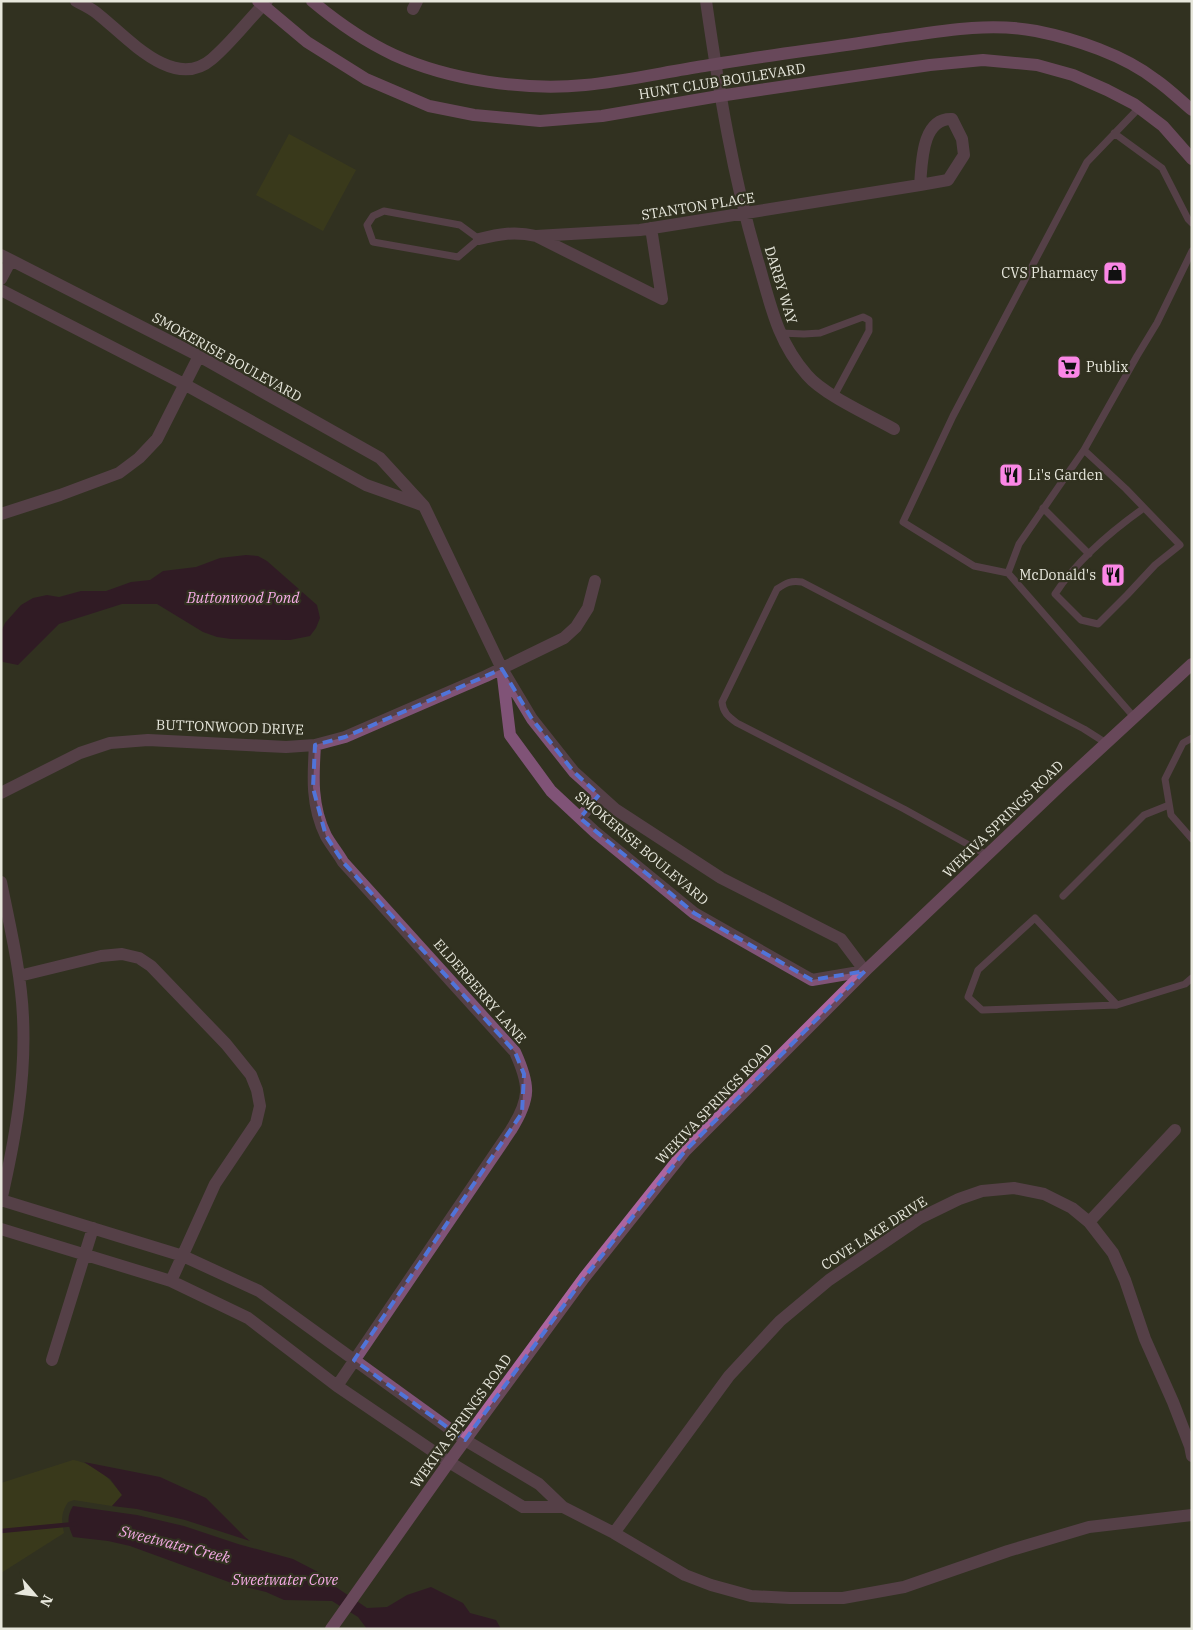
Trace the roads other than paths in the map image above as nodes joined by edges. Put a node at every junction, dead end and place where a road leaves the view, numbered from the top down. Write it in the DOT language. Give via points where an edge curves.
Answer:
graph roads {
  1 [pos="76,1"];
  2 [pos="312,1"];
  3 [pos="706,1"];
  4 [pos="263,3"];
  5 [pos="715,64"];
  6 [pos="719,96"];
  7 [pos="1139,108"];
  8 [pos="1192,110"];
  9 [pos="1114,134"];
  10 [pos="1192,159"];
  11 [pos="920,185"];
  12 [pos="743,214"];
  13 [pos="1192,222"];
  14 [pos="650,228"];
  15 [pos="536,236"];
  16 [pos="479,239"];
  17 [pos="1192,252"];
  18 [pos="6,257"];
  19 [pos="1,279"];
  20 [pos="1,290"];
  21 [pos="780,333"];
  22 [pos="199,356"];
  23 [pos="184,384"];
  24 [pos="834,396"];
  25 [pos="894,429"];
  26 [pos="1084,450"];
  27 [pos="424,506"];
  28 [pos="1043,508"];
  29 [pos="1144,508"];
  30 [pos="1,514"];
  31 [pos="1089,554"];
  32 [pos="1008,573"];
  33 [pos="596,581"];
  34 [pos="1192,664"];
  35 [pos="502,668"];
  36 [pos="1134,717"];
  37 [pos="1192,738"];
  38 [pos="1106,743"];
  39 [pos="315,744"];
  40 [pos="1,793"];
  41 [pos="599,795"];
  42 [pos="1169,805"];
  43 [pos="580,818"];
  44 [pos="1192,840"];
  45 [pos="987,855"];
  46 [pos="1,882"];
  47 [pos="1063,896"];
  48 [pos="865,971"];
  49 [pos="19,976"];
  50 [pos="1192,978"];
  51 [pos="1117,1005"];
  52 [pos="1174,1130"];
  53 [pos="1,1201"];
  54 [pos="1090,1222"];
  55 [pos="93,1228"];
  56 [pos="1,1229"];
  57 [pos="85,1254"];
  58 [pos="183,1256"];
  59 [pos="172,1281"];
  60 [pos="52,1360"];
  61 [pos="354,1360"];
  62 [pos="337,1386"];
  63 [pos="465,1440"];
  64 [pos="1192,1456"];
  65 [pos="448,1462"];
  66 [pos="563,1507"];
  67 [pos="1192,1515"];
  68 [pos="614,1533"];
  69 [pos="331,1629"];
  1 -- 4 [label="street" via="97,13 151,58 170,67 192,70 211,61"];
  2 -- 5 [label="street, HUNT CLUB BOULEVARD" via="359,36 394,55 481,81 528,87 584,85"];
  3 -- 5 [label="street, DARBY WAY"];
  4 -- 6 [label="street, HUNT CLUB BOULEVARD" via="307,42 366,79 429,106 474,115 540,121 602,116"];
  5 -- 6 [label="street, DARBY WAY"];
  5 -- 8 [label="street, HUNT CLUB BOULEVARD" via="954,29 995,27 1035,31 1078,42 1124,61 1156,79"];
  6 -- 7 [label="street, HUNT CLUB BOULEVARD" via="982,60 1037,65 1073,74"];
  6 -- 12 [label="street, DARBY WAY"];
  7 -- 9 [label="lane"];
  7 -- 10 [label="street, HUNT CLUB BOULEVARD" via="1163,126"];
  9 -- 13 [label="lane" via="1162,168"];
  9 -- 32 [label="lane" via="1087,162 953,416 903,522 974,566"];
  11 -- 11 [label="street, STANTON PLACE" via="922,155 928,136 932,128 945,119 952,119 962,139 964,155 948,180"];
  11 -- 12 [label="street, STANTON PLACE"];
  12 -- 14 [label="street, STANTON PLACE"];
  12 -- 21 [label="street, DARBY WAY"];
  14 -- 15 [label="street, STANTON PLACE"];
  14 -- 15 [label="street" via="662,299"];
  15 -- 16 [label="street, STANTON PLACE" via="520,232"];
  16 -- 16 [label="lane" via="458,257 373,242 367,225 373,216 384,210 460,226"];
  17 -- 26 [label="lane" via="1157,323"];
  18 -- 19 [label="street"];
  18 -- 22 [label="street, SMOKERISE BOULEVARD"];
  20 -- 23 [label="street"];
  21 -- 24 [label="street, DARBY WAY" via="790,354 809,377"];
  21 -- 24 [label="lane" via="820,333 862,317 869,320 869,331"];
  22 -- 23 [label="street"];
  22 -- 27 [label="street, SMOKERISE BOULEVARD" via="380,458"];
  23 -- 27 [label="street" via="366,485"];
  23 -- 30 [label="street" via="157,439 140,458 119,473"];
  24 -- 25 [label="street, DARBY WAY"];
  26 -- 28 [label="lane"];
  26 -- 29 [label="lane"];
  27 -- 35 [label="street, SMOKERISE BOULEVARD"];
  28 -- 31 [label="lane"];
  28 -- 32 [label="lane" via="1019,544"];
  29 -- 31 [label="lane" via="1116,528"];
  29 -- 31 [label="lane" via="1180,545 1155,565 1098,624 1081,620 1055,594 1069,573"];
  32 -- 36 [label="lane"];
  33 -- 35 [label="street, BUTTONWOOD DRIVE" via="588,608 576,627 564,638"];
  34 -- 36 [label="street, WEKIVA SPRINGS ROAD"];
  35 -- 39 [label="street, BUTTONWOOD DRIVE" via="346,737"];
  35 -- 41 [label="street, SMOKERISE BOULEVARD" via="532,719 574,772"];
  35 -- 43 [label="street, SMOKERISE BOULEVARD" via="510,735 551,791"];
  36 -- 38 [label="street, WEKIVA SPRINGS ROAD"];
  37 -- 42 [label="lane" via="1183,743 1165,779"];
  38 -- 45 [label="street, WEKIVA SPRINGS ROAD"];
  38 -- 45 [label="lane" via="802,582 786,583 777,589 722,702 728,716"];
  39 -- 40 [label="street, BUTTONWOOD DRIVE" via="286,747 148,740 110,743 80,753"];
  39 -- 61 [label="street, ELDERBERRY LANE" via="313,788 316,811 326,836 344,862 515,1052 524,1074 526,1091 522,1113"];
  41 -- 43 [label="street"];
  41 -- 48 [label="street, SMOKERISE BOULEVARD" via="615,809 721,878 841,939"];
  42 -- 44 [label="lane" via="1171,815"];
  42 -- 47 [label="lane" via="1144,815"];
  43 -- 48 [label="street, SMOKERISE BOULEVARD" via="694,913 812,980"];
  45 -- 48 [label="street, WEKIVA SPRINGS ROAD"];
  46 -- 49 [label="street"];
  48 -- 63 [label="street, WEKIVA SPRINGS ROAD" via="685,1151 584,1278"];
  49 -- 53 [label="street" via="23,1017 21,1082 14,1144"];
  49 -- 58 [label="street" via="101,956 122,954 139,958 151,966 226,1044 251,1075 260,1106 256,1123 216,1184"];
  50 -- 51 [label="lane" via="1184,984"];
  51 -- 51 [label="lane" via="982,1010 968,997 978,970 1035,918"];
  52 -- 54 [label="street"];
  53 -- 55 [label="street"];
  54 -- 64 [label="street, COVE LAKE DRIVE" via="1113,1253 1126,1280 1145,1340 1174,1402"];
  54 -- 68 [label="street, COVE LAKE DRIVE" via="1072,1208 1044,1194 1014,1188 982,1191 958,1198 920,1218 829,1280 780,1321 728,1376"];
  55 -- 57 [label="street"];
  55 -- 58 [label="street"];
  56 -- 57 [label="street"];
  57 -- 59 [label="street"];
  57 -- 60 [label="street"];
  58 -- 59 [label="street"];
  58 -- 61 [label="street" via="259,1291"];
  59 -- 62 [label="street" via="248,1318"];
  61 -- 62 [label="street, ELDERBERRY LANE"];
  61 -- 63 [label="street"];
  62 -- 65 [label="street"];
  63 -- 65 [label="street, WEKIVA SPRINGS ROAD"];
  63 -- 66 [label="street" via="538,1484"];
  65 -- 66 [label="street" via="523,1507"];
  65 -- 69 [label="street, WEKIVA SPRINGS ROAD"];
  66 -- 68 [label="street"];
  67 -- 68 [label="street" via="1089,1527 904,1587 843,1598 751,1596 712,1585 685,1575"];
}
